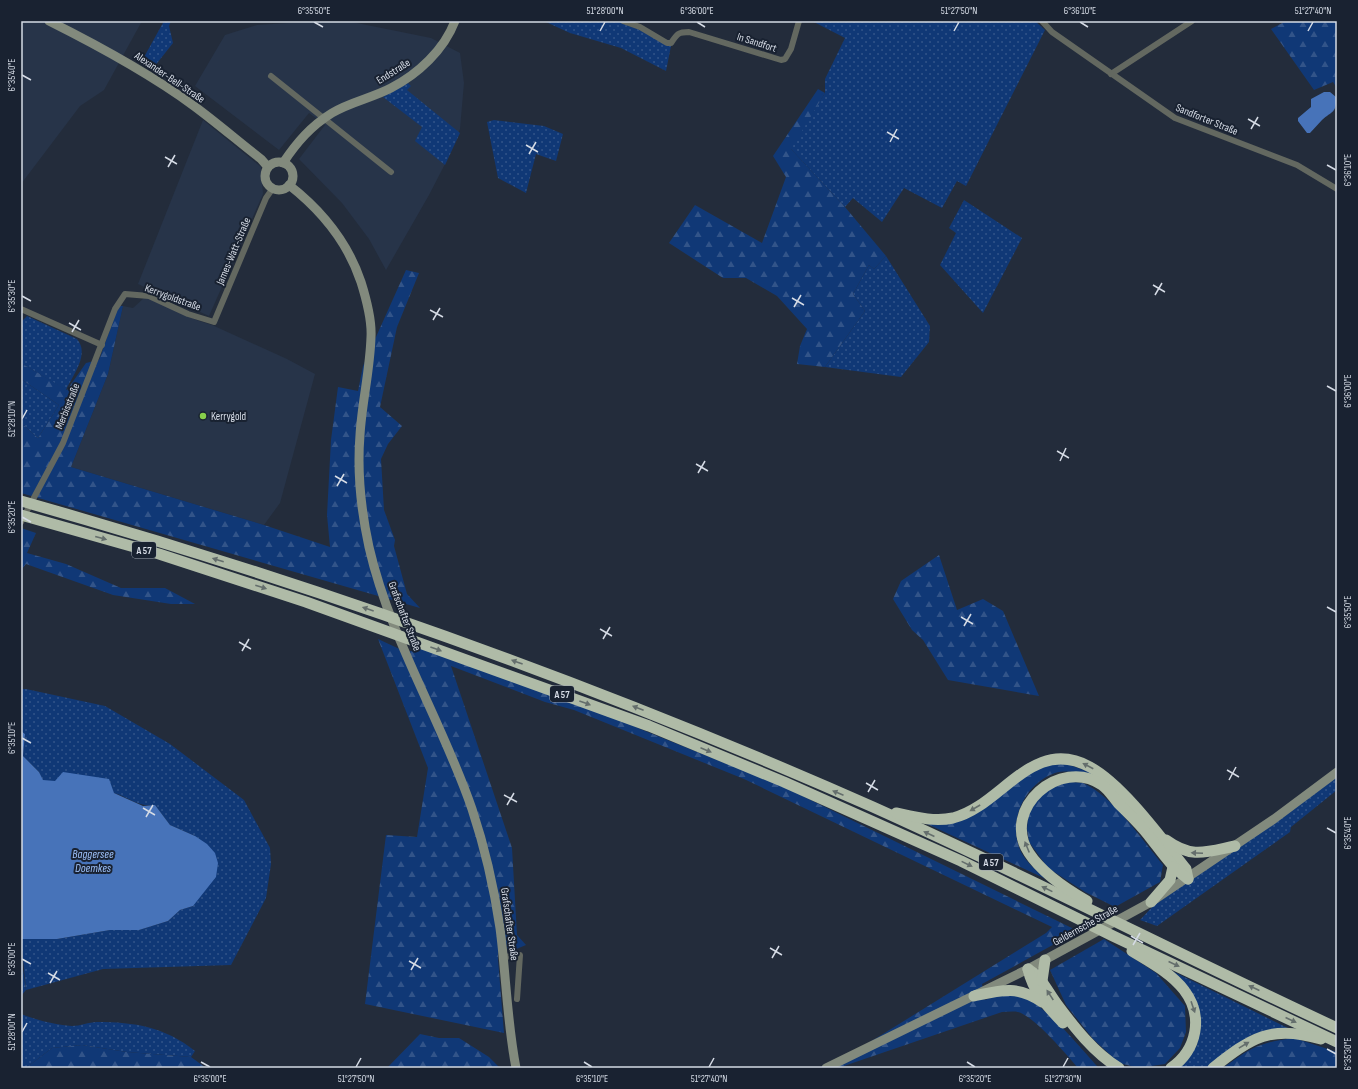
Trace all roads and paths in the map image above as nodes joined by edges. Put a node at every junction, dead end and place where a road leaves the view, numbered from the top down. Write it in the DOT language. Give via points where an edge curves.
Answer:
graph roads {
  1 [pos="49,21"];
  2 [pos="455,21"];
  3 [pos="623,21"];
  4 [pos="799,21"];
  5 [pos="1042,21"];
  6 [pos="1192,21"];
  7 [pos="1111,74"];
  8 [pos="271,76"];
  9 [pos="324,118"];
  10 [pos="283,163"];
  11 [pos="268,167"];
  12 [pos="391,172"];
  13 [pos="289,185"];
  14 [pos="273,188"];
  15 [pos="1337,190"];
  16 [pos="125,294"];
  17 [pos="21,309"];
  18 [pos="214,322"];
  19 [pos="102,345"];
  20 [pos="21,501"];
  21 [pos="21,515"];
  22 [pos="21,519"];
  23 [pos="21,522"];
  24 [pos="63,527"];
  25 [pos="1337,772"];
  26 [pos="874,808"];
  27 [pos="1156,832"];
  28 [pos="1235,846"];
  29 [pos="1173,867"];
  30 [pos="1188,878"];
  31 [pos="1151,902"];
  32 [pos="1108,918"];
  33 [pos="1113,936"];
  34 [pos="503,957"];
  35 [pos="1045,960"];
  36 [pos="1028,969"];
  37 [pos="1042,981"];
  38 [pos="974,996"];
  39 [pos="517,999"];
  40 [pos="1045,1004"];
  41 [pos="1337,1028"];
  42 [pos="1337,1043"];
  43 [pos="516,1068"];
  44 [pos="826,1068"];
  45 [pos="1107,1068"];
  46 [pos="1119,1068"];
  47 [pos="1171,1068"];
  48 [pos="1213,1068"];
  1 -- 11 [label="street, Alexander-Bell-Straße" via="98,45 162,84 200,111"];
  2 -- 9 [label="street, Endstraße" via="440,48 408,78"];
  3 -- 4 [label="street, In Sandfort" via="640,27 667,43 671,43 676,34 689,32 781,60 785,59 791,49"];
  5 -- 7 [label="street, Sandforter Straße" via="1052,32"];
  6 -- 7 [label="street"];
  7 -- 15 [label="street, Sandforter Straße" via="1175,118 1298,165"];
  8 -- 9 [label="street"];
  9 -- 10 [label="street, Endstraße" via="304,135"];
  9 -- 12 [label="street"];
  10 -- 11 [label="street" via="275,163"];
  10 -- 13 [label="street" via="293,175"];
  11 -- 14 [label="street" via="265,179"];
  13 -- 14 [label="street" via="281,190"];
  13 -- 34 [label="street, Grafschafter Straße" via="335,232 361,281 372,335 359,464 363,514 370,548 384,596 473,813 488,864"];
  14 -- 18 [label="street, James-Watt-Straße" via="266,198"];
  16 -- 18 [label="street, Kerrygoldstraße" via="148,296 188,314"];
  16 -- 19 [label="street, Merbisstraße" via="116,309"];
  17 -- 19 [label="street"];
  19 -- 23 [label="street, Merbisstraße" via="63,443"];
  26 -- 20 [label="highway, A 57, one-way" via="674,723 426,629 202,555"];
  21 -- 24 [label="highway, A 57"];
  22 -- 24 [label="highway"];
  24 -- 33 [label="highway, A 57, one-way" via="159,554 306,602 649,726 784,782 954,858"];
  25 -- 28 [label="street, Geldernsche Straße"];
  27 -- 26 [label="highway, one-way" via="1109,781 1091,767 1070,759 1039,762 990,798 955,817 930,820"];
  32 -- 26 [label="highway, A 57, one-way"];
  28 -- 27 [label="highway, one-way" via="1202,854 1191,853"];
  27 -- 30 [label="highway" via="1186,869"];
  28 -- 30 [label="street, Geldernsche Straße"];
  29 -- 30 [label="highway"];
  29 -- 31 [label="highway" via="1170,880"];
  32 -- 29 [label="highway, one-way" via="1090,902 1050,875 1028,852 1022,826 1024,814 1028,804 1042,788 1060,779 1074,777 1089,779 1102,785 1148,835"];
  30 -- 31 [label="street, Geldernsche Straße"];
  31 -- 35 [label="street, Geldernsche Straße"];
  41 -- 32 [label="highway, A 57, one-way"];
  33 -- 42 [label="highway, A 57, one-way"];
  33 -- 47 [label="highway, one-way" via="1123,946 1174,979 1192,1003 1196,1016 1196,1031 1192,1045 1183,1058"];
  34 -- 39 [label="street, Grafschafter Straße" via="520,955"];
  34 -- 43 [label="street, Grafschafter Straße"];
  35 -- 36 [label="street, Geldernsche Straße"];
  35 -- 37 [label="highway"];
  36 -- 37 [label="highway" via="1037,974"];
  36 -- 38 [label="street, Geldernsche Straße"];
  36 -- 40 [label="highway" via="1030,980"];
  46 -- 37 [label="highway, one-way" via="1077,1030"];
  38 -- 40 [label="highway" via="1006,990 1019,991"];
  38 -- 44 [label="street, Geldernsche Straße"];
  40 -- 45 [label="highway"];
  48 -- 42 [label="highway, one-way" via="1240,1047 1265,1035 1298,1034"];
}
